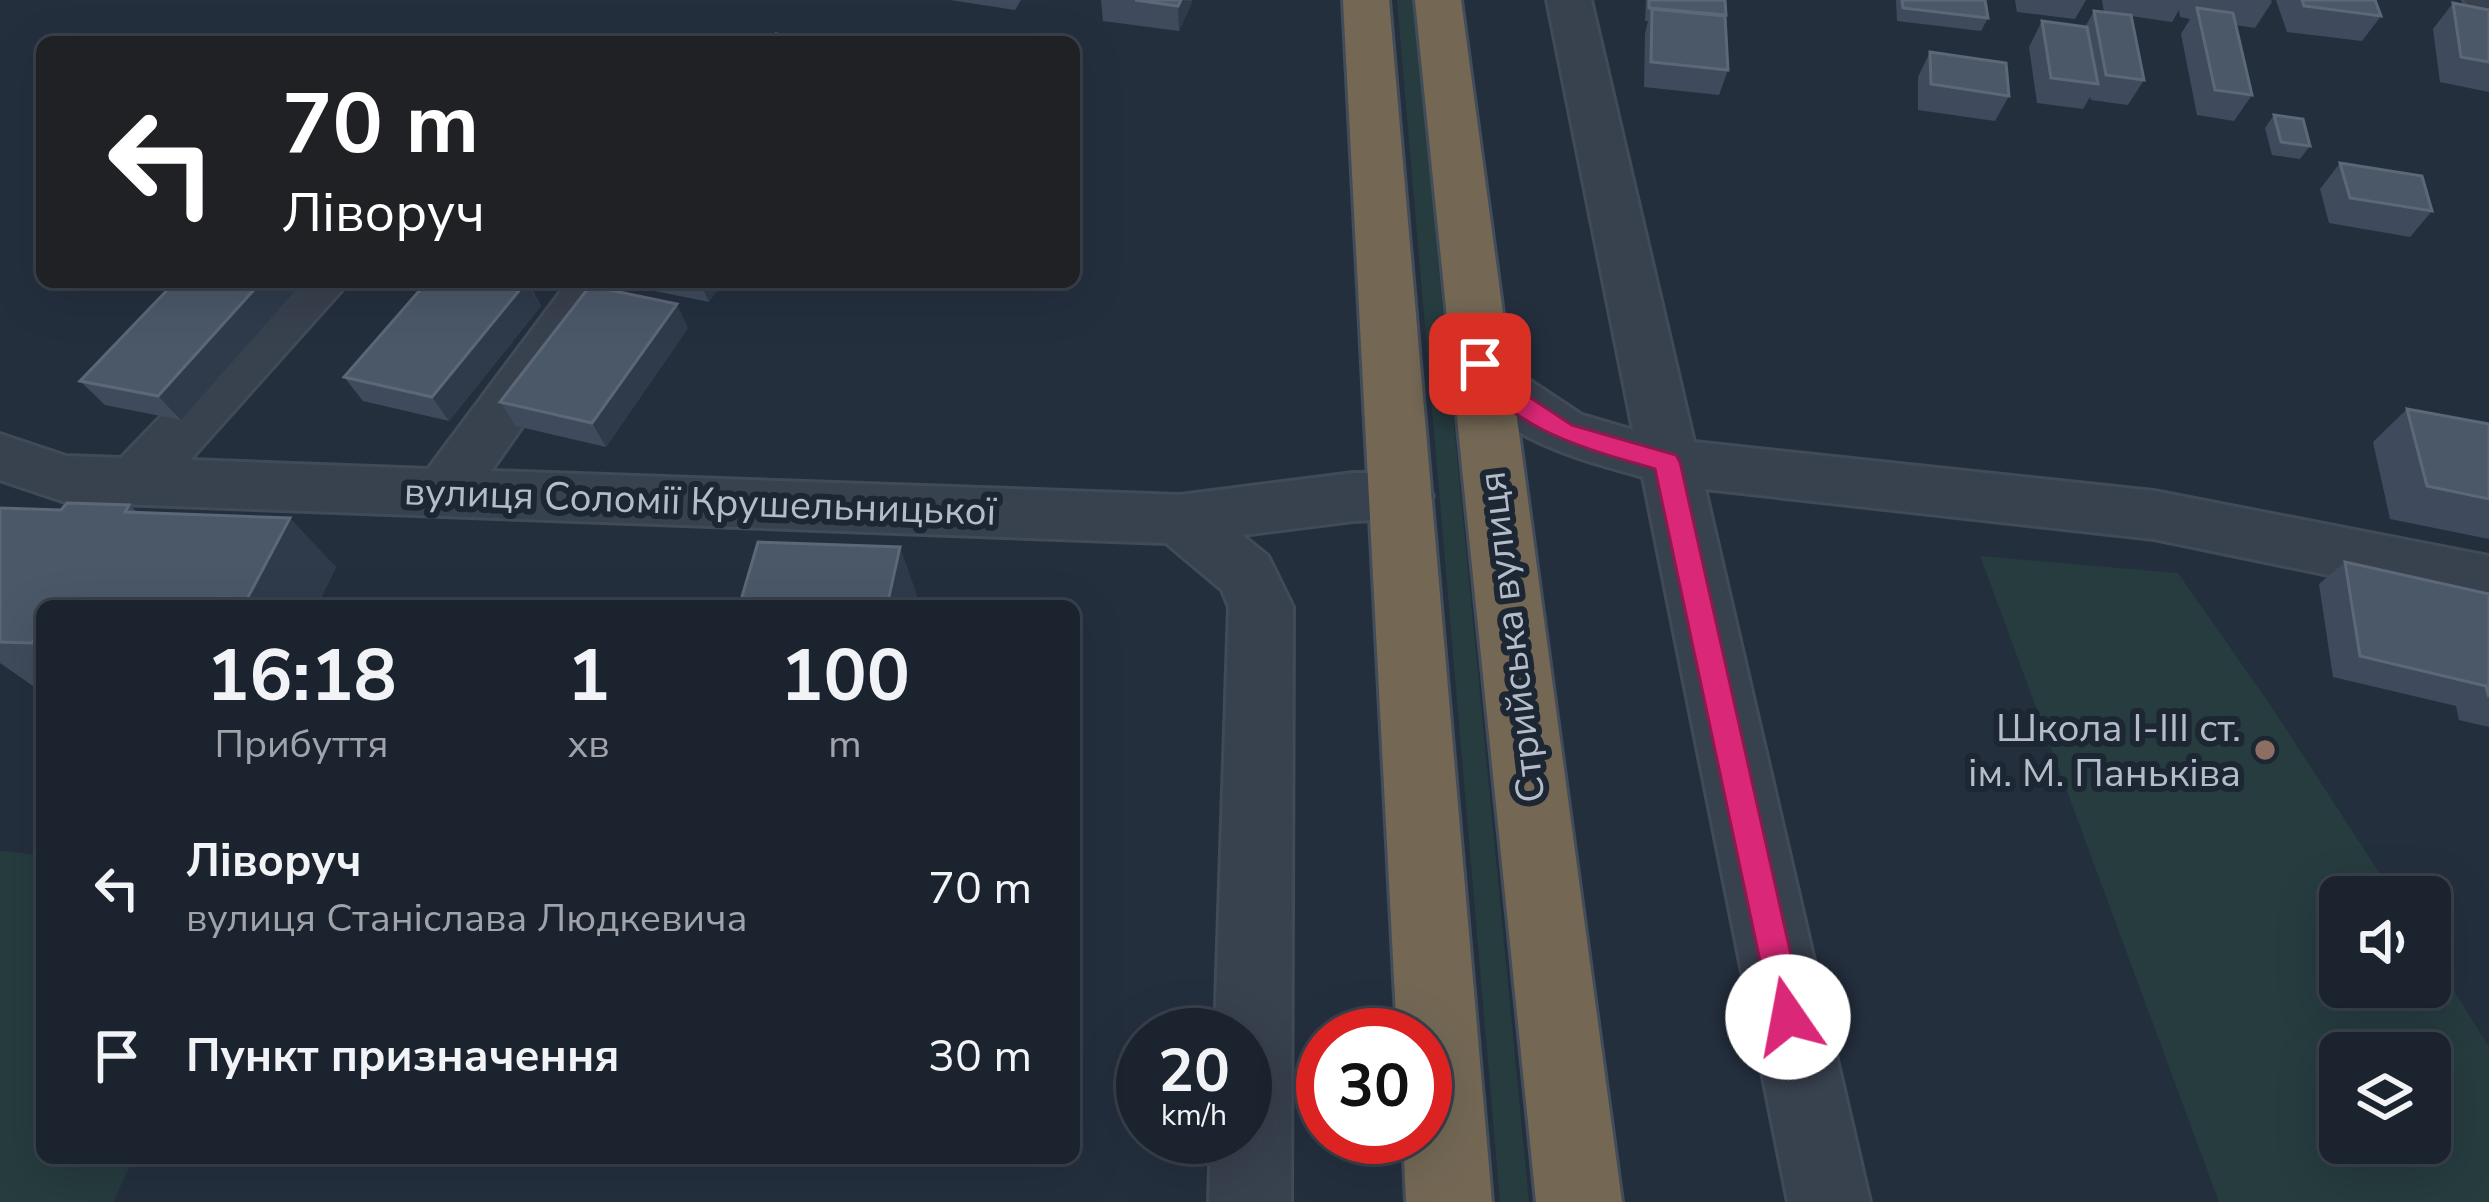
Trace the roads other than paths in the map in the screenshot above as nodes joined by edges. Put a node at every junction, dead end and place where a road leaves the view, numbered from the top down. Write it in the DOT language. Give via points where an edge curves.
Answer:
graph roads {
  1 [pos="1366,0"];
  2 [pos="1438,0"];
  3 [pos="1569,0"];
  4 [pos="316,288"];
  5 [pos="593,288"];
  6 [pos="1480,364"];
  7 [pos="1563,432"];
  8 [pos="0,457"];
  9 [pos="1667,462"];
  10 [pos="64,479"];
  11 [pos="134,481"];
  12 [pos="443,493"];
  13 [pos="1403,496"];
  14 [pos="0,514"];
  15 [pos="1497,516"];
  16 [pos="1180,519"];
  17 [pos="2489,582"];
  18 [pos="1250,1202"];
  19 [pos="1449,1202"];
  20 [pos="1579,1202"];
  21 [pos="1829,1202"];
  1 -- 13 [label="highway"];
  2 -- 6 [label="highway, Стрийська вулиця"];
  3 -- 9 [label="street"];
  4 -- 11 [label="street"];
  5 -- 12 [label="street"];
  6 -- 7 [label="street"];
  6 -- 15 [label="highway, Стрийська вулиця"];
  7 -- 9 [label="street"];
  7 -- 15 [label="street" via="1511,462"];
  8 -- 10 [label="street, вулиця Соломії Крушельницької"];
  9 -- 17 [label="street" via="2167,528"];
  9 -- 21 [label="street"];
  10 -- 11 [label="street, вулиця Соломії Крушельницької"];
  10 -- 14 [label="street"];
  11 -- 12 [label="street, вулиця Соломії Крушельницької"];
  12 -- 16 [label="street, вулиця Соломії Крушельницької"];
  13 -- 16 [label="street, вулиця Соломії Крушельницької"];
  13 -- 19 [label="highway"];
  15 -- 20 [label="highway, Стрийська вулиця"];
  16 -- 18 [label="street" via="1246,574 1261,608"];
}
